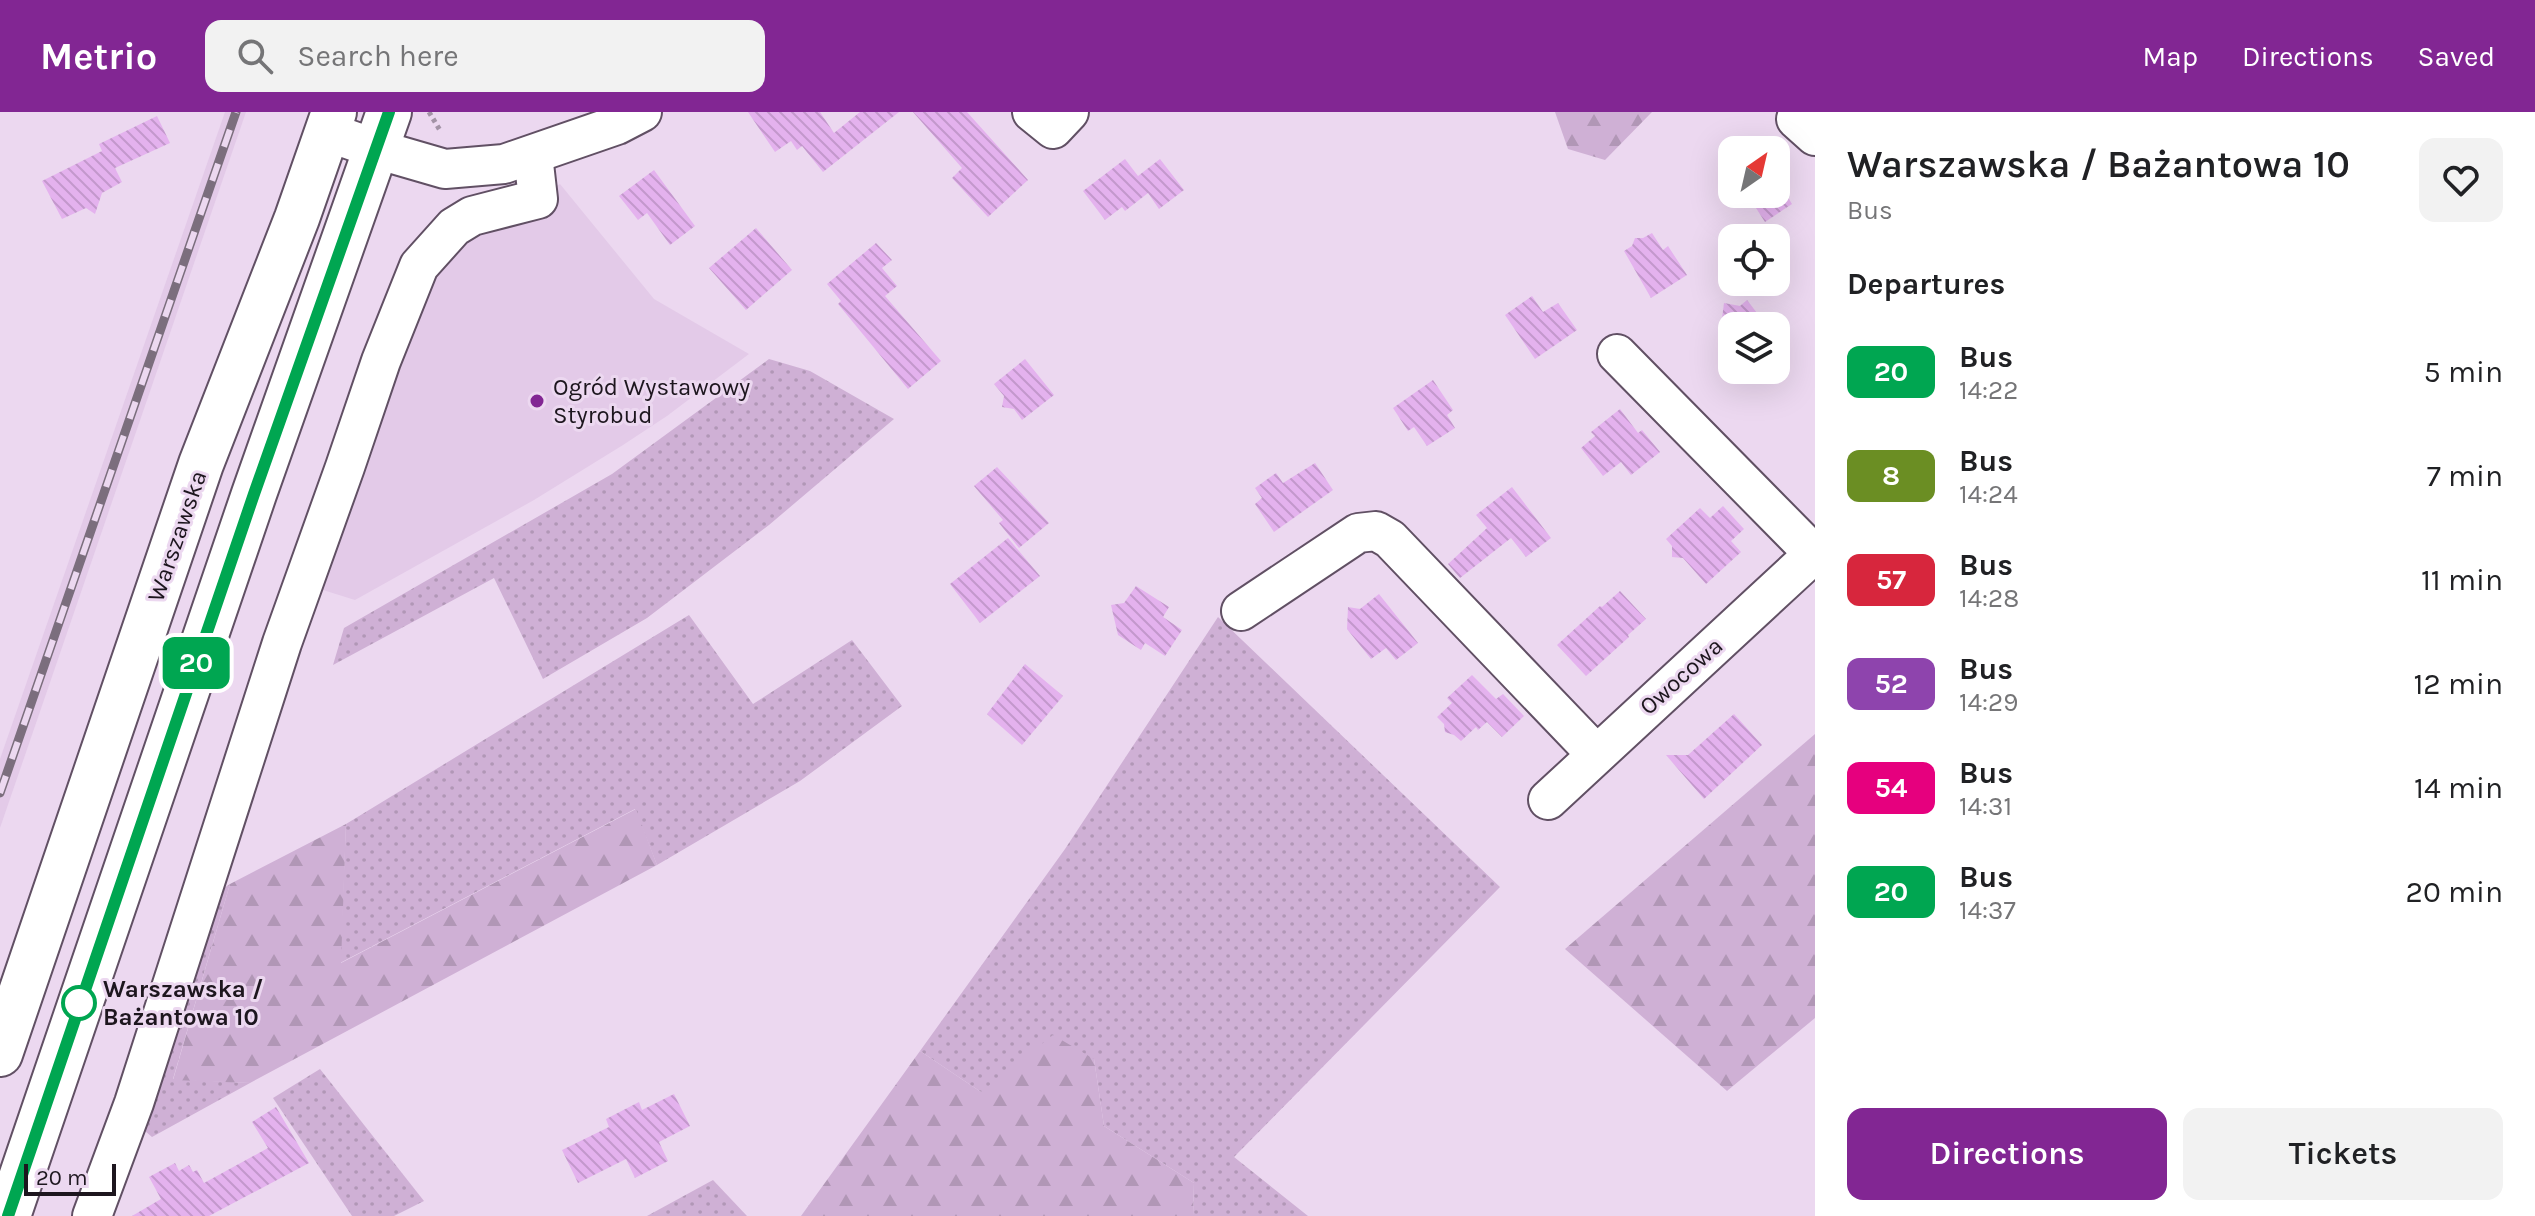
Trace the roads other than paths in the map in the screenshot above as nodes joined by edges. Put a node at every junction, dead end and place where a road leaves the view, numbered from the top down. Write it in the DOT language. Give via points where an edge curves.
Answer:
graph roads {
  1 [pos="642,112"];
  2 [pos="1032,112"];
  3 [pos="1069,112"];
  4 [pos="331,122"];
  5 [pos="382,131"];
  6 [pos="533,155"];
  7 [pos="1617,354"];
  8 [pos="1815,554"];
  9 [pos="1241,611"];
  10 [pos="1596,754"];
  11 [pos="1548,800"];
  12 [pos="0,1054"];
  13 [pos="8,1216"];
  14 [pos="92,1216"];
  1 -- 6 [label="street"];
  2 -- 3 [label="street" via="1053,129"];
  4 -- 5 [label="street"];
  4 -- 12 [label="main road, Warszawska" via="201,464"];
  5 -- 6 [label="street" via="445,169 504,164"];
  5 -- 13 [label="main road"];
  6 -- 14 [label="street" via="538,199 472,216 454,227 419,266 282,643 134,1103"];
  7 -- 8 [label="street"];
  8 -- 10 [label="street, Owocowa"];
  9 -- 10 [label="street" via="1358,533 1376,531 1390,539"];
  10 -- 11 [label="street, Owocowa"];
}
